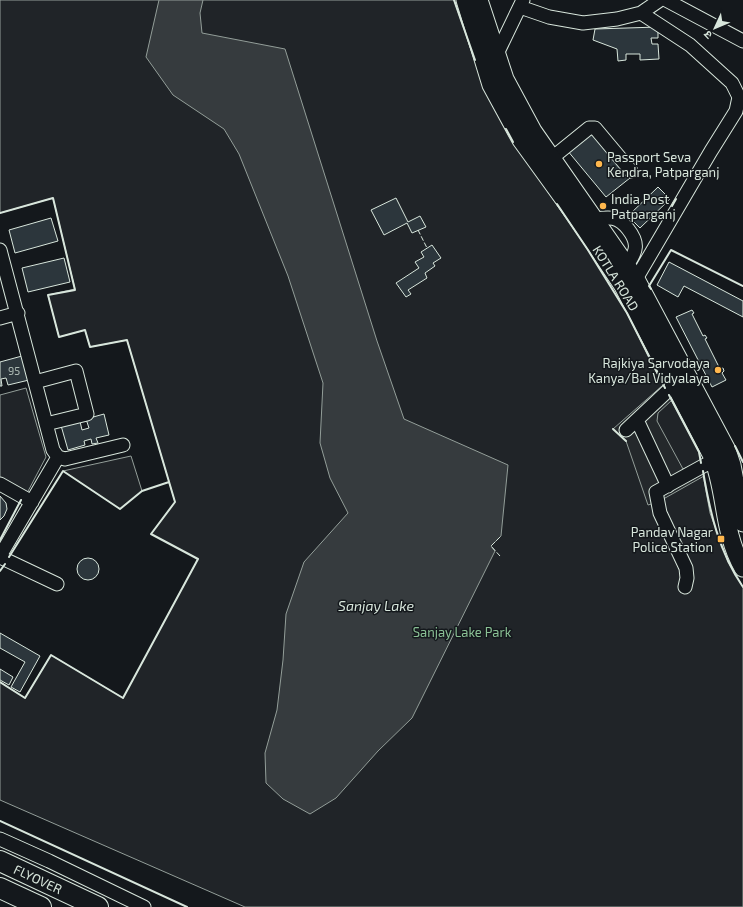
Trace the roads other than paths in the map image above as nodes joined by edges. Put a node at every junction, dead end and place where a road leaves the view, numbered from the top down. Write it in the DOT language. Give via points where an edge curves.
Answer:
graph roads {
  1 [pos="465,0"];
  2 [pos="479,0"];
  3 [pos="660,0"];
  4 [pos="666,0"];
  5 [pos="521,4"];
  6 [pos="641,13"];
  7 [pos="743,41"];
  8 [pos="497,55"];
  9 [pos="488,74"];
  10 [pos="552,158"];
  11 [pos="631,171"];
  12 [pos="0,250"];
  13 [pos="636,279"];
  14 [pos="18,313"];
  15 [pos="0,318"];
  16 [pos="35,382"];
  17 [pos="675,384"];
  18 [pos="636,420"];
  19 [pos="46,424"];
  20 [pos="626,430"];
  21 [pos="123,445"];
  22 [pos="58,457"];
  23 [pos="714,460"];
  24 [pos="0,484"];
  25 [pos="668,486"];
  26 [pos="32,502"];
  27 [pos="743,523"];
  28 [pos="0,557"];
  29 [pos="743,568"];
  30 [pos="57,584"];
  31 [pos="685,586"];
  32 [pos="0,839"];
  33 [pos="0,861"];
  34 [pos="0,888"];
  35 [pos="41,907"];
  36 [pos="98,907"];
  37 [pos="144,907"];
  1 -- 9 [label="main road, KOTLA ROAD"];
  2 -- 8 [label="main road, KOTLA ROAD"];
  3 -- 6 [label="street"];
  4 -- 7 [label="street"];
  5 -- 6 [label="street" via="549,17 583,23"];
  5 -- 8 [label="street"];
  6 -- 13 [label="street" via="690,45 732,83 739,97 736,111"];
  8 -- 9 [label="street"];
  8 -- 10 [label="main road, KOTLA ROAD" via="505,79 533,131"];
  9 -- 17 [label="main road, KOTLA ROAD" via="522,140 623,286"];
  10 -- 11 [label="street" via="589,128 595,128"];
  10 -- 13 [label="main road, KOTLA ROAD"];
  12 -- 14 [label="street"];
  13 -- 27 [label="main road, KOTLA ROAD" via="727,450"];
  14 -- 15 [label="street"];
  14 -- 16 [label="street"];
  16 -- 19 [label="street"];
  16 -- 19 [label="street" via="76,371 78,378 87,414"];
  17 -- 18 [label="street"];
  17 -- 23 [label="main road, KOTLA ROAD"];
  18 -- 20 [label="street"];
  18 -- 25 [label="street"];
  19 -- 22 [label="street" via="53,450"];
  21 -- 22 [label="street" via="65,459"];
  22 -- 26 [label="street"];
  23 -- 25 [label="street"];
  23 -- 29 [label="main road, KOTLA ROAD" via="729,536"];
  24 -- 26 [label="street"];
  25 -- 31 [label="street" via="656,492 660,513 686,568"];
  26 -- 28 [label="street"];
  28 -- 30 [label="street"];
  32 -- 37 [label="street"];
  33 -- 36 [label="highway, FLYOVER"];
  34 -- 35 [label="highway"];
}
